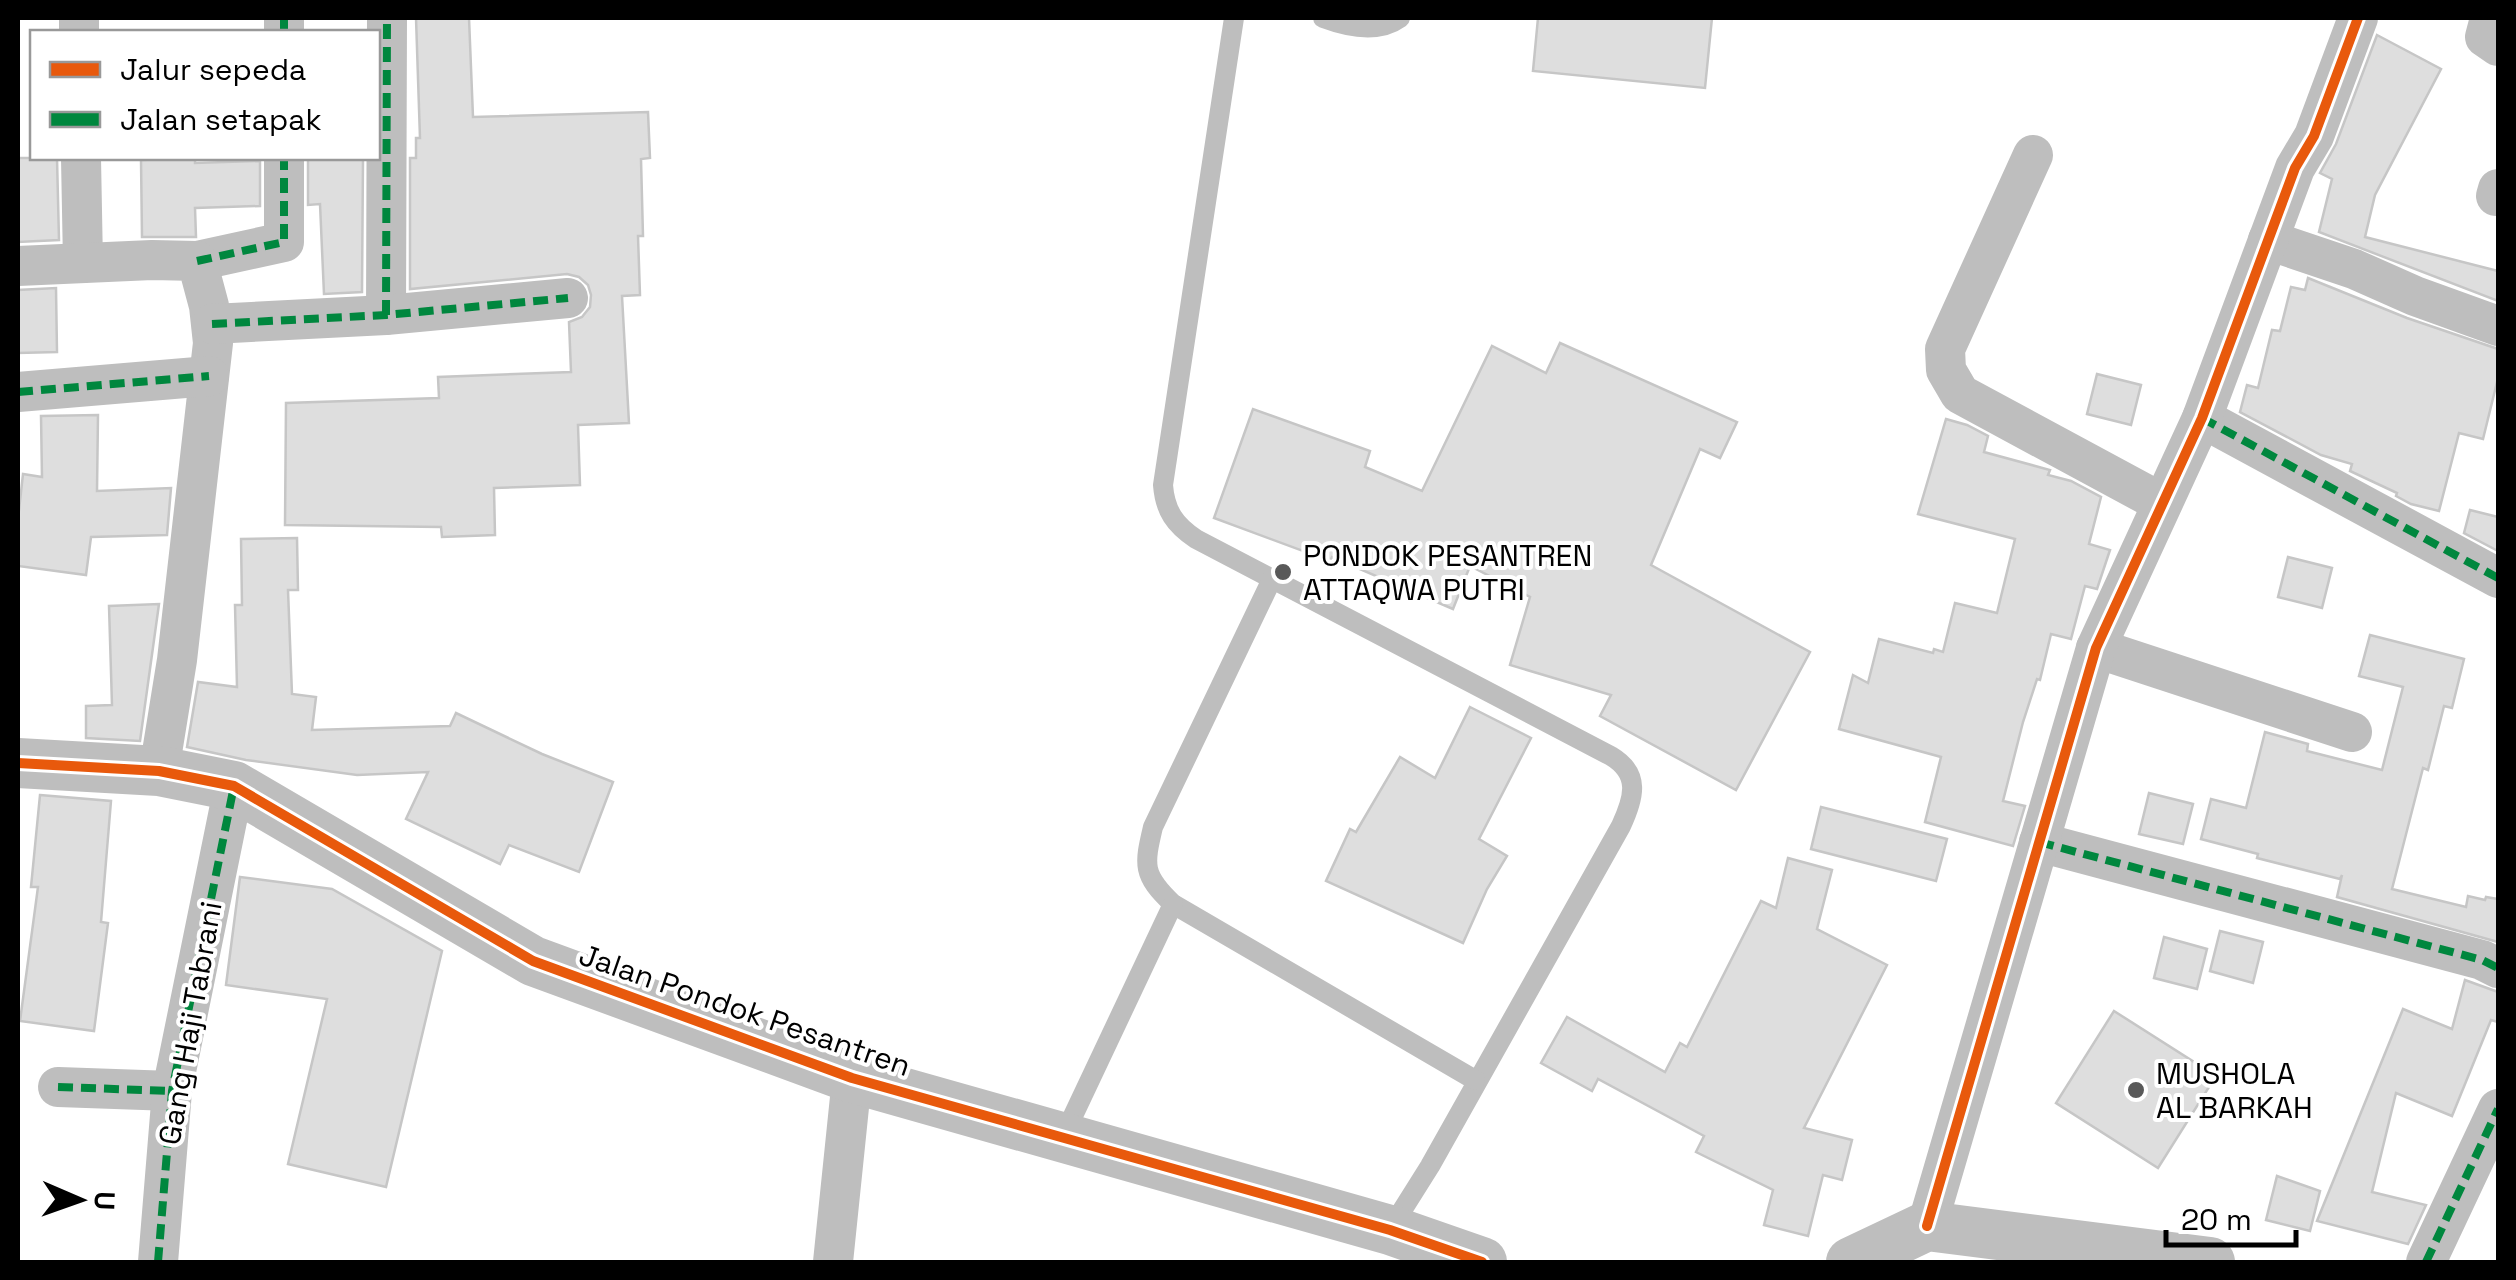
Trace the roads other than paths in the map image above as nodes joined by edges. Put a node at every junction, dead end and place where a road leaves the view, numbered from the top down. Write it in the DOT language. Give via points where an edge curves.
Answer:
graph roads {
  1 [pos="388,18"];
  2 [pos="1234,18"];
  3 [pos="1324,18"];
  4 [pos="1400,18"];
  5 [pos="2358,18"];
  6 [pos="2490,18"];
  7 [pos="2498,46"];
  8 [pos="2033,155"];
  9 [pos="81,160"];
  10 [pos="284,160"];
  11 [pos="2268,240"];
  12 [pos="198,262"];
  13 [pos="83,263"];
  14 [pos="18,266"];
  15 [pos="568,298"];
  16 [pos="386,315"];
  17 [pos="2498,326"];
  18 [pos="211,353"];
  19 [pos="18,392"];
  20 [pos="2202,418"];
  21 [pos="2162,504"];
  22 [pos="2498,578"];
  23 [pos="1272,579"];
  24 [pos="2096,648"];
  25 [pos="2352,732"];
  26 [pos="18,763"];
  27 [pos="159,771"];
  28 [pos="234,786"];
  29 [pos="2039,842"];
  30 [pos="1173,904"];
  31 [pos="2498,968"];
  32 [pos="852,1078"];
  33 [pos="1475,1080"];
  34 [pos="58,1087"];
  35 [pos="172,1090"];
  36 [pos="2498,1109"];
  37 [pos="1062,1138"];
  38 [pos="1927,1226"];
  39 [pos="1390,1230"];
  40 [pos="158,1262"];
  41 [pos="833,1262"];
  42 [pos="1482,1262"];
  43 [pos="1850,1262"];
  44 [pos="2210,1262"];
  45 [pos="2426,1262"];
  1 -- 16 [label="street"];
  2 -- 23 [label="lane" via="1164,501 1182,530"];
  3 -- 4 [label="lane" via="1370,28"];
  5 -- 11 [label="street"];
  6 -- 7 [label="street" via="2486,36"];
  8 -- 21 [label="street" via="1945,349 1950,383"];
  9 -- 13 [label="street"];
  10 -- 12 [label="street" via="284,242"];
  11 -- 17 [label="street"];
  11 -- 20 [label="street"];
  12 -- 13 [label="street"];
  12 -- 18 [label="street"];
  13 -- 14 [label="street"];
  15 -- 16 [label="street"];
  16 -- 18 [label="street"];
  18 -- 19 [label="street"];
  18 -- 27 [label="street"];
  20 -- 21 [label="street"];
  20 -- 22 [label="street"];
  21 -- 24 [label="street"];
  23 -- 30 [label="lane" via="1153,827 1144,862"];
  23 -- 33 [label="lane" via="1629,771 1634,796 1621,826"];
  24 -- 25 [label="street"];
  24 -- 29 [label="street"];
  26 -- 27 [label="street, Jalan Pondok Pesantren"];
  27 -- 28 [label="street, Jalan Pondok Pesantren"];
  28 -- 32 [label="street, Jalan Pondok Pesantren" via="533,961"];
  28 -- 35 [label="street, Gang Haji Tabrani"];
  29 -- 31 [label="street"];
  29 -- 38 [label="street"];
  30 -- 33 [label="lane"];
  30 -- 37 [label="lane"];
  32 -- 37 [label="street, Jalan Pondok Pesantren"];
  32 -- 41 [label="street"];
  33 -- 39 [label="lane"];
  34 -- 35 [label="street"];
  35 -- 40 [label="street, Gang Haji Tabrani"];
  36 -- 45 [label="street"];
  37 -- 39 [label="street, Jalan Pondok Pesantren"];
  38 -- 43 [label="street"];
  38 -- 44 [label="street"];
  39 -- 42 [label="street, Jalan Pondok Pesantren"];
}
